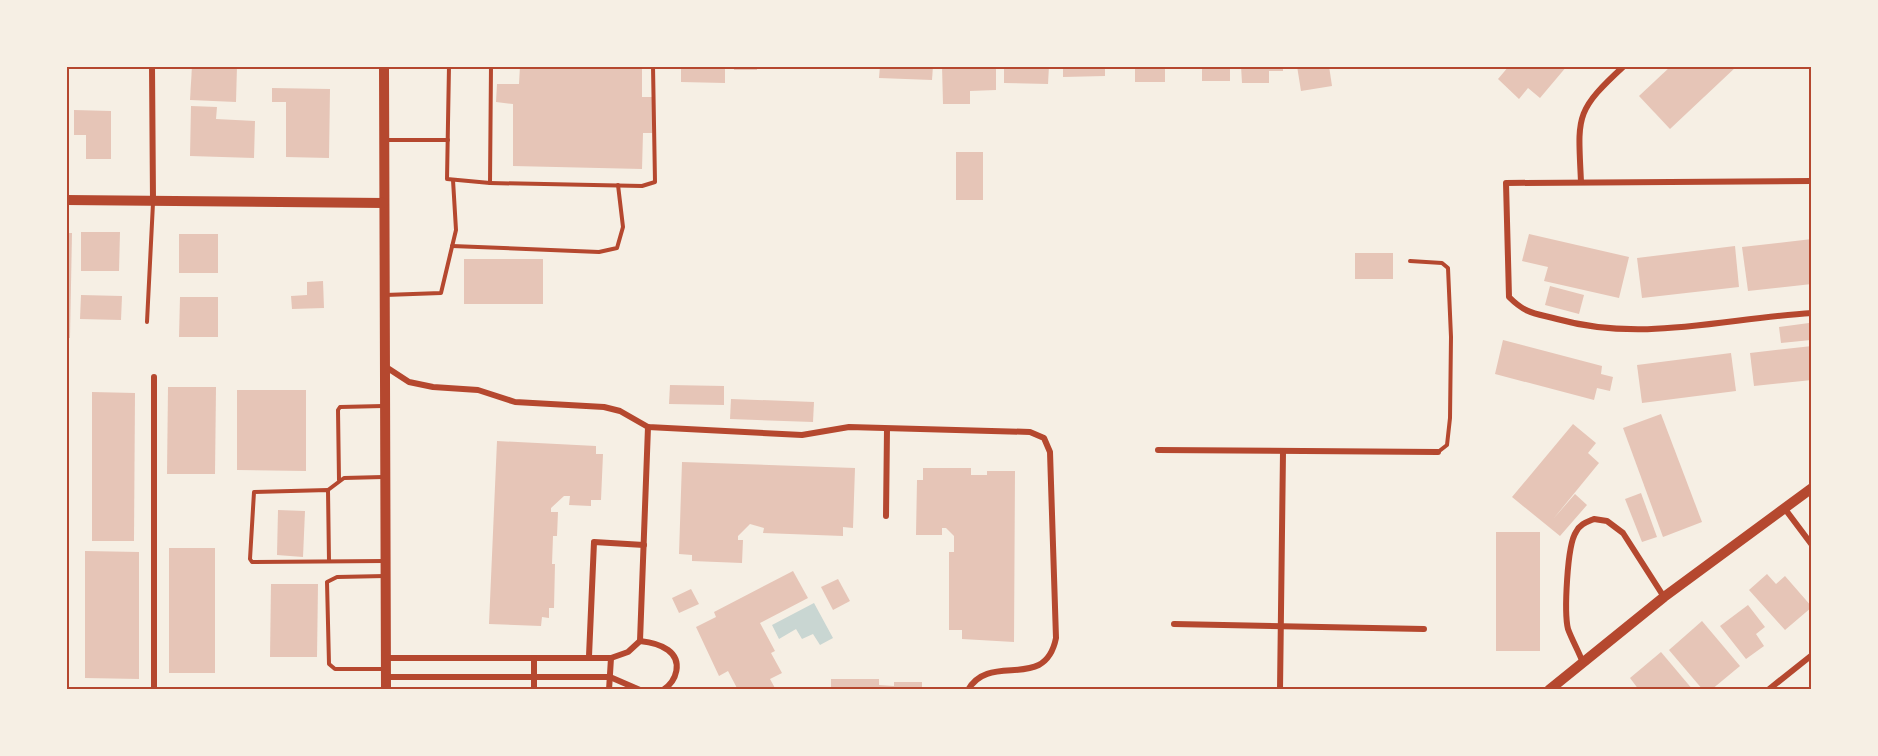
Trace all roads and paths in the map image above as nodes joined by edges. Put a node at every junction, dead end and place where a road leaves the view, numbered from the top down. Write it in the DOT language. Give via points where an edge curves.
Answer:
graph roads {
  1 [pos="152,66"];
  2 [pos="384,66"];
  3 [pos="449,66"];
  4 [pos="490,66"];
  5 [pos="653,66"];
  6 [pos="1624,66"];
  7 [pos="448,140"];
  8 [pos="384,141"];
  9 [pos="453,180"];
  10 [pos="1812,181"];
  11 [pos="1581,182"];
  12 [pos="490,183"];
  13 [pos="618,185"];
  14 [pos="66,200"];
  15 [pos="153,201"];
  16 [pos="384,203"];
  17 [pos="452,246"];
  18 [pos="1410,261"];
  19 [pos="384,296"];
  20 [pos="1812,313"];
  21 [pos="147,322"];
  22 [pos="385,366"];
  23 [pos="154,377"];
  24 [pos="385,406"];
  25 [pos="648,427"];
  26 [pos="887,429"];
  27 [pos="1158,450"];
  28 [pos="1283,452"];
  29 [pos="1438,452"];
  30 [pos="386,476"];
  31 [pos="339,480"];
  32 [pos="1812,488"];
  33 [pos="328,490"];
  34 [pos="1785,509"];
  35 [pos="886,516"];
  36 [pos="644,545"];
  37 [pos="1812,545"];
  38 [pos="329,561"];
  39 [pos="386,561"];
  40 [pos="386,576"];
  41 [pos="1664,597"];
  42 [pos="1174,624"];
  43 [pos="1282,626"];
  44 [pos="1424,629"];
  45 [pos="640,641"];
  46 [pos="1812,655"];
  47 [pos="589,656"];
  48 [pos="534,657"];
  49 [pos="611,658"];
  50 [pos="1584,663"];
  51 [pos="386,668"];
  52 [pos="534,677"];
  53 [pos="610,677"];
  54 [pos="154,690"];
  55 [pos="386,690"];
  56 [pos="534,690"];
  57 [pos="609,690"];
  58 [pos="640,690"];
  59 [pos="663,690"];
  60 [pos="968,690"];
  61 [pos="1280,690"];
  62 [pos="1549,690"];
  63 [pos="1768,690"];
  1 -- 15 [label="street"];
  2 -- 8 [label="street"];
  3 -- 7 [label="lane"];
  4 -- 12 [label="lane"];
  5 -- 13 [label="lane" via="655,182"];
  6 -- 11 [label="street" via="1594,93 1581,114"];
  7 -- 8 [label="lane"];
  7 -- 9 [label="lane" via="447,179"];
  8 -- 16 [label="street"];
  9 -- 12 [label="lane"];
  9 -- 17 [label="lane" via="456,230"];
  10 -- 11 [label="street"];
  11 -- 20 [label="street" via="1506,183 1509,297 1523,312 1576,325 1638,330"];
  12 -- 13 [label="lane"];
  13 -- 17 [label="lane" via="623,227 617,248 599,252"];
  14 -- 15 [label="street"];
  15 -- 16 [label="street"];
  15 -- 21 [label="lane"];
  16 -- 19 [label="street"];
  17 -- 19 [label="lane" via="441,293"];
  18 -- 29 [label="lane" via="1442,263 1448,268 1450,418 1447,445"];
  19 -- 22 [label="street"];
  22 -- 24 [label="street"];
  22 -- 25 [label="street" via="409,382 478,390 515,402 604,407"];
  23 -- 54 [label="street"];
  24 -- 30 [label="street"];
  24 -- 31 [label="lane" via="338,410"];
  25 -- 26 [label="street" via="802,435 849,427"];
  25 -- 36 [label="street"];
  26 -- 35 [label="street"];
  26 -- 60 [label="street" via="1030,432 1044,438 1050,452 1056,638 1053,650 1038,667 992,672 981,676"];
  27 -- 28 [label="street"];
  28 -- 29 [label="street"];
  28 -- 43 [label="street"];
  30 -- 31 [label="lane"];
  30 -- 39 [label="street"];
  31 -- 33 [label="lane"];
  32 -- 34 [label="street"];
  33 -- 38 [label="lane"];
  33 -- 38 [label="lane" via="254,492 250,559"];
  34 -- 37 [label="street"];
  34 -- 41 [label="street"];
  36 -- 45 [label="street"];
  36 -- 47 [label="street" via="594,542"];
  38 -- 39 [label="lane"];
  39 -- 40 [label="street"];
  40 -- 51 [label="street"];
  40 -- 51 [label="lane" via="337,577 327,582 329,663 335,669"];
  41 -- 50 [label="street"];
  41 -- 50 [label="street" via="1617,526 1594,519 1582,524 1574,533 1572,545 1567,616"];
  42 -- 43 [label="street"];
  43 -- 44 [label="street"];
  43 -- 61 [label="street"];
  45 -- 49 [label="street" via="628,652"];
  45 -- 59 [label="street" via="668,649 675,657 676,676"];
  46 -- 63 [label="street"];
  47 -- 48 [label="street"];
  47 -- 49 [label="street"];
  48 -- 51 [label="street"];
  48 -- 52 [label="street"];
  49 -- 53 [label="street"];
  50 -- 62 [label="street"];
  51 -- 52 [label="street"];
  51 -- 55 [label="street"];
  52 -- 53 [label="street"];
  52 -- 56 [label="street"];
  53 -- 57 [label="street"];
  53 -- 58 [label="street"];
}
